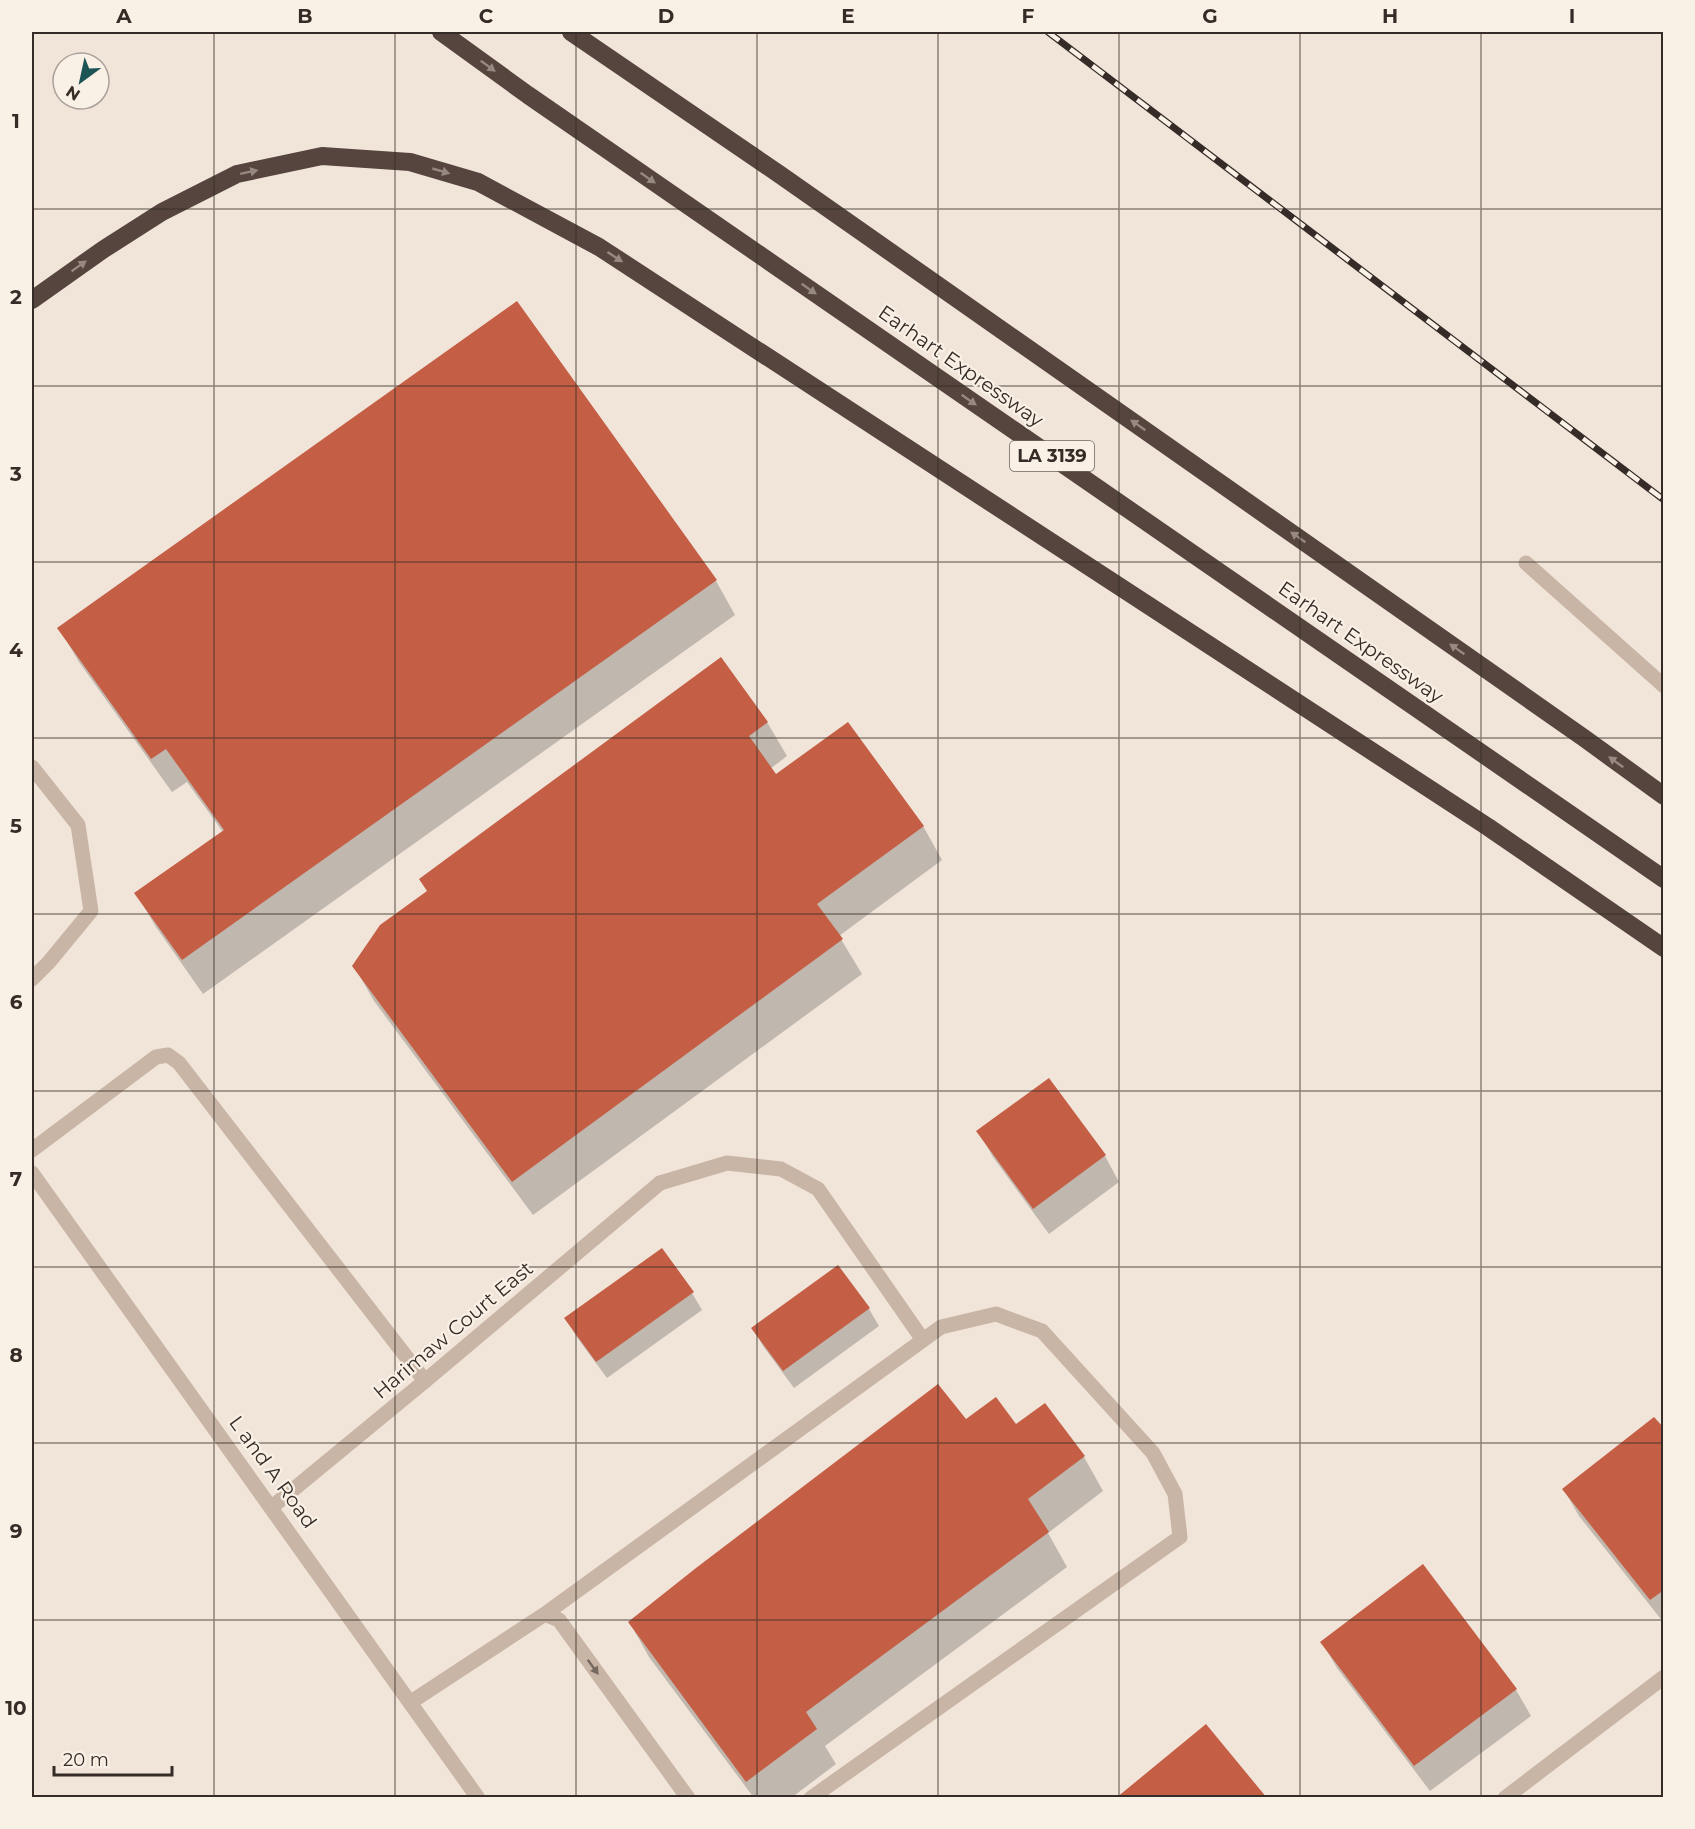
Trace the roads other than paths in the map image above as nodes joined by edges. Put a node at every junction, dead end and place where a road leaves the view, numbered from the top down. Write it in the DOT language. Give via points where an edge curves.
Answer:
graph roads {
  1 [pos="441,32"];
  2 [pos="571,32"];
  3 [pos="32,300"];
  4 [pos="1526,563"];
  5 [pos="1664,686"];
  6 [pos="32,767"];
  7 [pos="1664,796"];
  8 [pos="1664,879"];
  9 [pos="1664,948"];
  10 [pos="32,979"];
  11 [pos="32,1150"];
  12 [pos="32,1173"];
  13 [pos="923,1340"];
  14 [pos="425,1381"];
  15 [pos="272,1507"];
  16 [pos="552,1617"];
  17 [pos="1664,1677"];
  18 [pos="411,1702"];
  19 [pos="478,1797"];
  20 [pos="688,1797"];
  21 [pos="811,1797"];
  22 [pos="1505,1797"];
  1 -- 8 [label="highway, Earhart Expressway / LA 3139, one-way"];
  7 -- 2 [label="highway, one-way" via="829,208"];
  3 -- 9 [label="highway, one-way" via="162,212 237,174 322,156 410,162 478,182 599,247 1488,827"];
  4 -- 5 [label="street"];
  6 -- 10 [label="street" via="78,825 91,911"];
  11 -- 14 [label="street" via="156,1057 168,1055 179,1063"];
  12 -- 15 [label="street, L and A Road"];
  13 -- 14 [label="street, Harimaw Court East" via="818,1189 781,1169 727,1163 660,1183"];
  13 -- 16 [label="street"];
  13 -- 21 [label="street" via="941,1328 996,1314 1042,1331 1153,1453 1175,1494 1180,1537"];
  14 -- 15 [label="street, Harimaw Court East"];
  15 -- 18 [label="street, L and A Road"];
  16 -- 18 [label="street"];
  16 -- 20 [label="street, one-way"];
  17 -- 22 [label="street"];
  18 -- 19 [label="street, L and A Road"];
}
